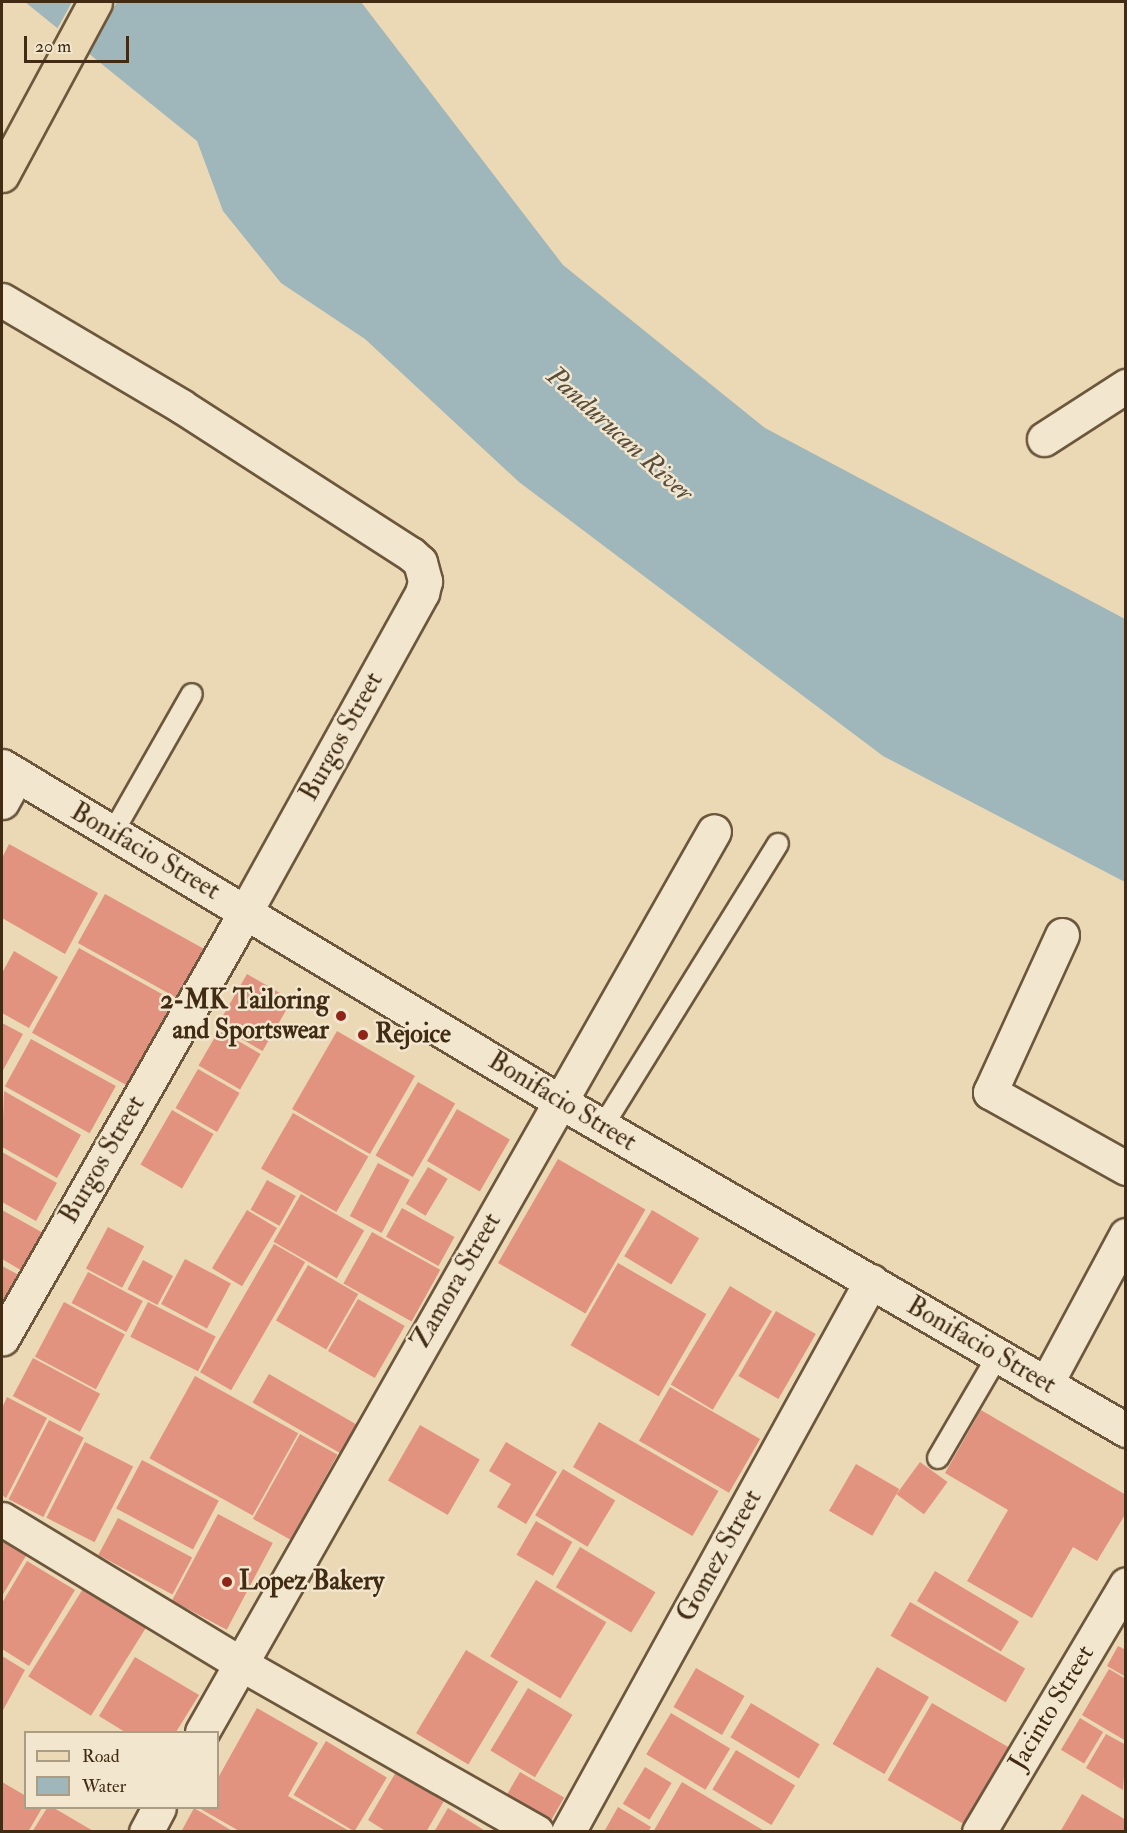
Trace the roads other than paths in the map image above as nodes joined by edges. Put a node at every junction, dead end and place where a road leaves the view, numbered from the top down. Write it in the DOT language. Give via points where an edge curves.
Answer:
graph roads {
  1 [pos="95,2"];
  2 [pos="2,175"];
  3 [pos="2,300"];
  4 [pos="1125,386"];
  5 [pos="1044,439"];
  6 [pos="192,694"];
  7 [pos="7,781"];
  8 [pos="714,831"];
  9 [pos="112,834"];
  10 [pos="778,844"];
  11 [pos="246,911"];
  12 [pos="1062,935"];
  13 [pos="559,1101"];
  14 [pos="603,1126"];
  15 [pos="1125,1168"];
  16 [pos="1125,1235"];
  17 [pos="871,1281"];
  18 [pos="2,1338"];
  19 [pos="997,1357"];
  20 [pos="1046,1384"];
  21 [pos="1125,1430"];
  22 [pos="938,1458"];
  23 [pos="2,1519"];
  24 [pos="1125,1584"];
  25 [pos="240,1664"];
  26 [pos="203,1731"];
  27 [pos="158,1809"];
  28 [pos="146,1832"];
  29 [pos="537,1832"];
  30 [pos="568,1832"];
  31 [pos="979,1832"];
  1 -- 2 [label="main road"];
  3 -- 11 [label="street, Burgos Street" via="181,406 411,554 424,572 422,593"];
  4 -- 5 [label="street"];
  6 -- 9 [label="lane"];
  7 -- 9 [label="street, Bonifacio Street"];
  8 -- 13 [label="street, Zamora Street"];
  9 -- 11 [label="street, Bonifacio Street"];
  10 -- 14 [label="lane"];
  11 -- 13 [label="street, Bonifacio Street"];
  11 -- 18 [label="street, Burgos Street"];
  12 -- 15 [label="street" via="990,1092"];
  13 -- 14 [label="street, Bonifacio Street"];
  13 -- 25 [label="street, Zamora Street"];
  14 -- 17 [label="street, Bonifacio Street"];
  16 -- 20 [label="street"];
  17 -- 19 [label="street, Bonifacio Street"];
  17 -- 30 [label="street, Gomez Street"];
  19 -- 20 [label="street, Bonifacio Street"];
  19 -- 22 [label="lane"];
  20 -- 21 [label="street, Bonifacio Street"];
  23 -- 25 [label="street"];
  24 -- 31 [label="street, Jacinto Street"];
  25 -- 26 [label="street, Zamora Street"];
  25 -- 29 [label="street"];
  27 -- 28 [label="street"];
}
